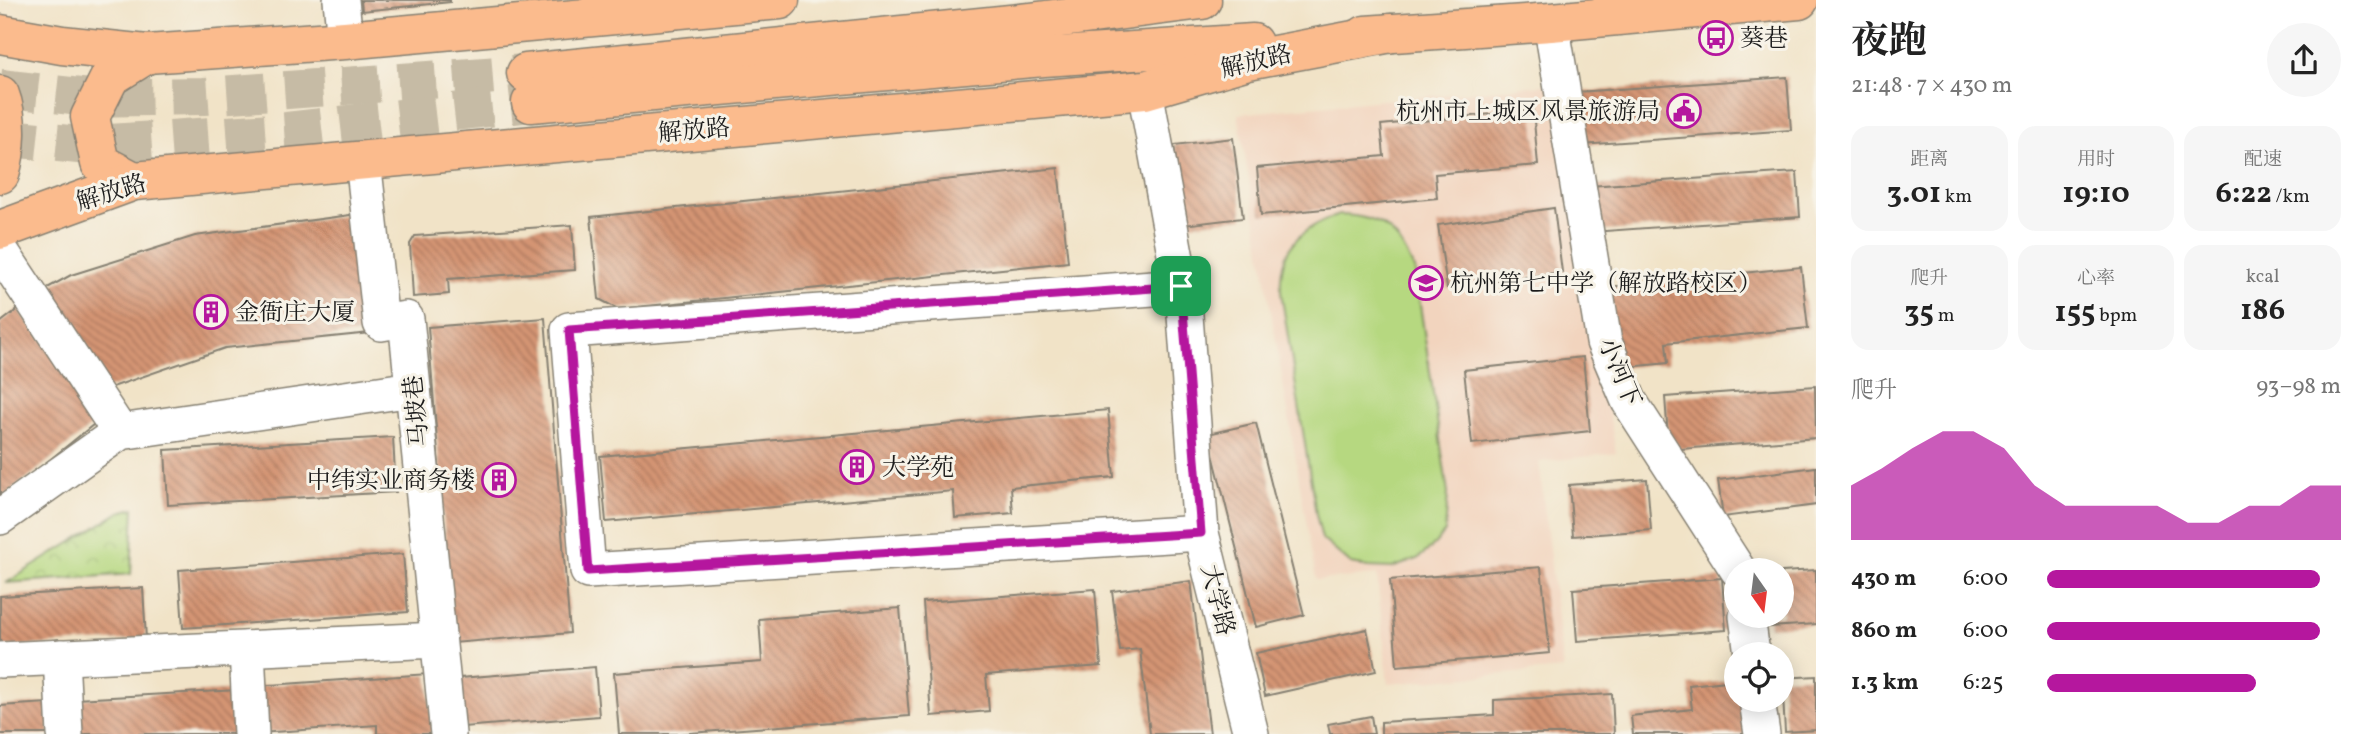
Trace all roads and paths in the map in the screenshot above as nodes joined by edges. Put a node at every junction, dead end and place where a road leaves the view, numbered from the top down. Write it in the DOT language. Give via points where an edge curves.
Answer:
graph roads {
  1 [pos="341,0"];
  2 [pos="780,0"];
  3 [pos="1202,0"];
  4 [pos="1799,0"];
  5 [pos="1551,22"];
  6 [pos="1391,33"];
  7 [pos="0,34"];
  8 [pos="345,40"];
  9 [pos="147,54"];
  10 [pos="1145,90"];
  11 [pos="0,95"];
  12 [pos="363,160"];
  13 [pos="0,174"];
  14 [pos="134,181"];
  15 [pos="0,230"];
  16 [pos="0,250"];
  17 [pos="1181,286"];
  18 [pos="414,389"];
  19 [pos="120,432"];
  20 [pos="0,517"];
  21 [pos="1201,533"];
  22 [pos="1730,558"];
  23 [pos="439,640"];
  24 [pos="247,649"];
  25 [pos="61,657"];
  26 [pos="0,660"];
  27 [pos="1759,712"];
  28 [pos="65,734"];
  29 [pos="251,734"];
  30 [pos="448,734"];
  31 [pos="1251,734"];
  32 [pos="1762,734"];
  1 -- 8 [label="street"];
  2 -- 8 [label="main road"];
  3 -- 6 [label="main road, 解放路" via="528,88"];
  4 -- 5 [label="main road, 解放路"];
  5 -- 6 [label="main road, 解放路"];
  5 -- 22 [label="street, 小河下" via="1604,342 1629,401"];
  6 -- 10 [label="main road, 解放路" via="1248,61"];
  7 -- 9 [label="main road"];
  8 -- 9 [label="main road"];
  9 -- 14 [label="main road" via="110,77 90,117 100,163"];
  10 -- 12 [label="main road, 解放路"];
  10 -- 17 [label="street, 大学路"];
  11 -- 13 [label="main road" via="6,154"];
  12 -- 14 [label="main road, 解放路"];
  12 -- 18 [label="street, 马坡巷" via="381,323 407,319"];
  14 -- 15 [label="main road, 解放路"];
  16 -- 19 [label="street"];
  17 -- 21 [label="street, 大学路"];
  17 -- 21 [label="street" via="569,330 588,571"];
  18 -- 19 [label="street"];
  18 -- 23 [label="street, 马坡巷"];
  19 -- 20 [label="street"];
  21 -- 31 [label="street, 大学路"];
  23 -- 24 [label="street"];
  23 -- 30 [label="street, 马坡巷"];
  24 -- 25 [label="street"];
  24 -- 29 [label="street"];
  25 -- 26 [label="street"];
  25 -- 28 [label="street"];
  27 -- 32 [label="street"];
}
